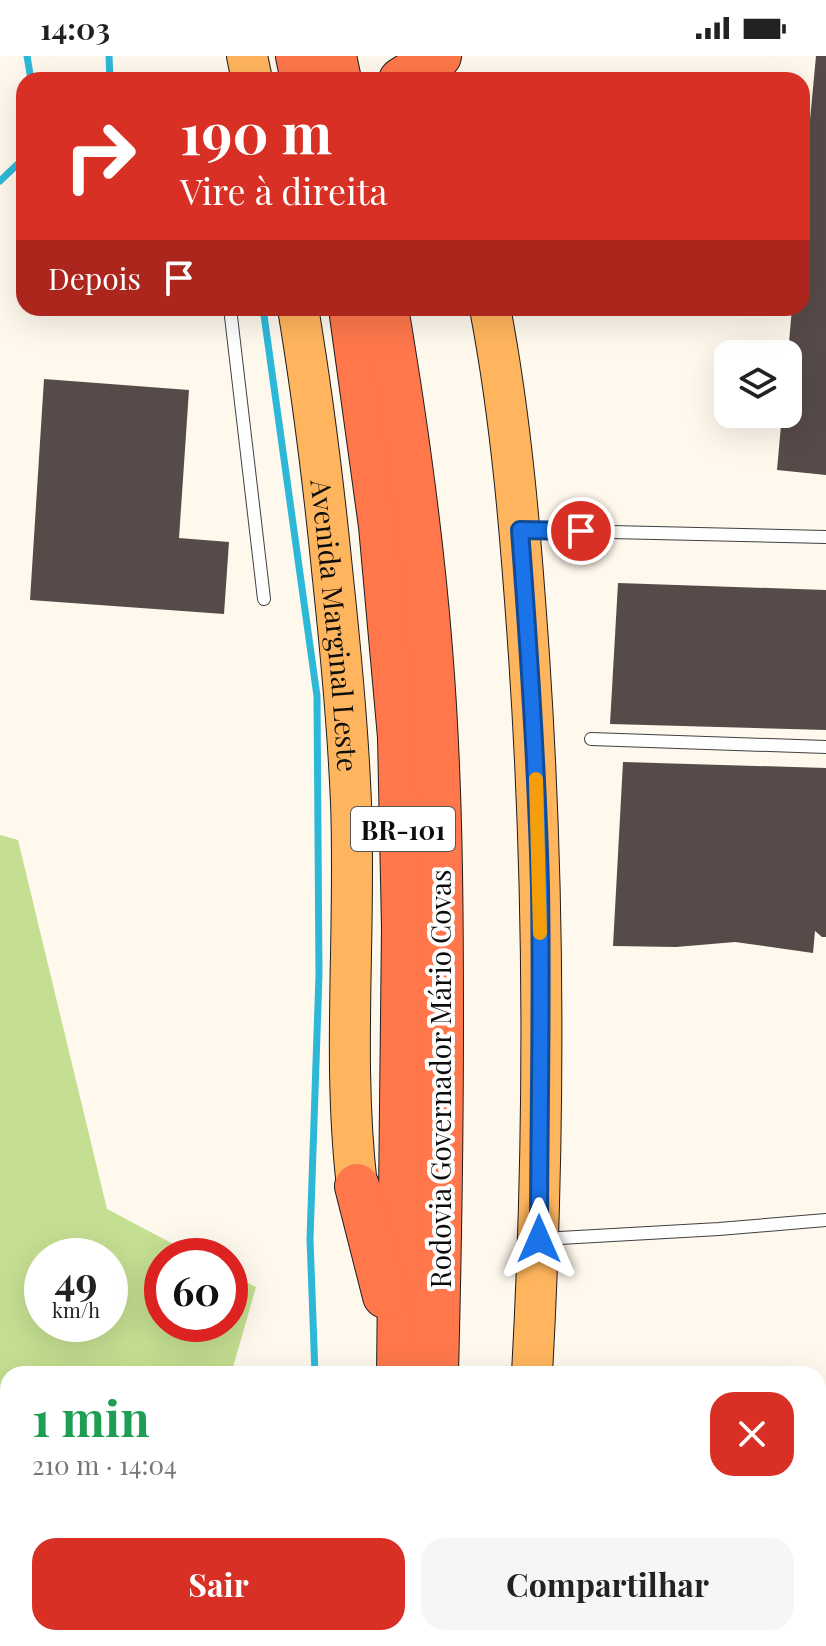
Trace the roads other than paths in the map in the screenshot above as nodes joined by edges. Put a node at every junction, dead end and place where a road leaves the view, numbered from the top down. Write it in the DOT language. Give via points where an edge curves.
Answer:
graph roads {
  1 [pos="439,56"];
  2 [pos="414,72"];
  3 [pos="231,316"];
  4 [pos="299,316"];
  5 [pos="352,316"];
  6 [pos="387,316"];
  7 [pos="491,316"];
  8 [pos="520,530"];
  9 [pos="826,537"];
  10 [pos="264,599"];
  11 [pos="591,739"];
  12 [pos="826,747"];
  13 [pos="357,1186"];
  14 [pos="826,1220"];
  15 [pos="539,1239"];
  16 [pos="411,1366"];
  17 [pos="411,1366"];
  18 [pos="411,1366"];
  19 [pos="532,1366"];
  1 -- 2 [label="highway"];
  3 -- 10 [label="lane"];
  4 -- 13 [label="main road, Avenida Marginal Leste" via="323,480 345,708 353,898 350,1087"];
  5 -- 17 [label="highway, Rodovia Governador Mário Covas / BR-101" via="381,526 400,737"];
  6 -- 18 [label="highway, Rodovia Governador Mário Covas / BR-101" via="421,543 440,858 441,1045"];
  7 -- 8 [label="main road"];
  8 -- 9 [label="lane"];
  8 -- 15 [label="main road" via="540,888"];
  11 -- 12 [label="lane"];
  13 -- 16 [label="highway"];
  14 -- 15 [label="lane"];
  15 -- 19 [label="main road"];
}
